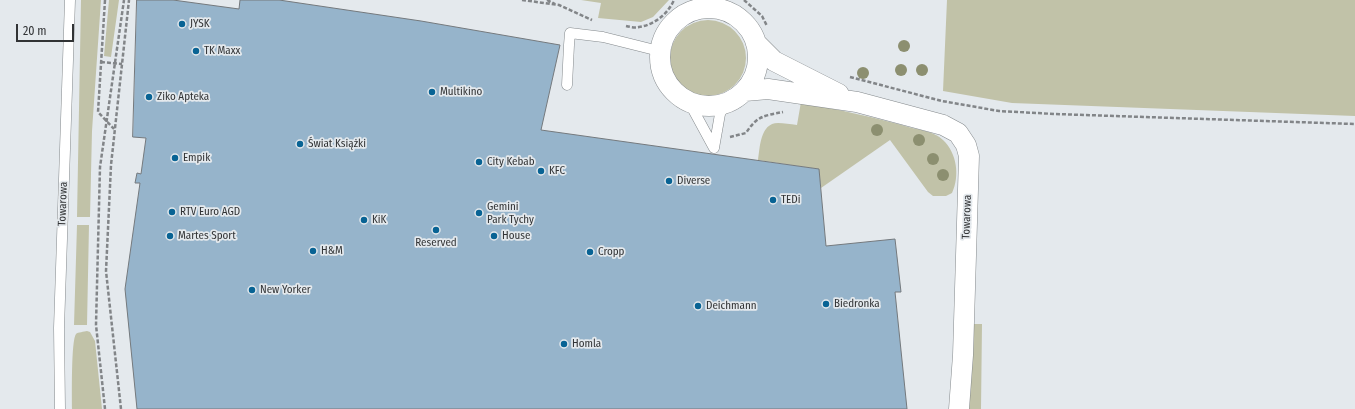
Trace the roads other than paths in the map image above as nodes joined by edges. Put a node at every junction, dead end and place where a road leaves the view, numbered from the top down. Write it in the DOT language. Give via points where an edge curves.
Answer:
graph roads {
  1 [pos="70,0"];
  2 [pos="684,0"];
  3 [pos="726,6"];
  4 [pos="675,20"];
  5 [pos="756,44"];
  6 [pos="659,51"];
  7 [pos="567,85"];
  8 [pos="745,91"];
  9 [pos="689,102"];
  10 [pos="857,102"];
  11 [pos="725,104"];
  12 [pos="60,409"];
  13 [pos="959,409"];
  1 -- 12 [label="lane, Towarowa" via="59,328"];
  2 -- 4 [label="street"];
  3 -- 4 [label="street" via="695,10"];
  3 -- 5 [label="street" via="750,30"];
  4 -- 6 [label="street" via="666,32"];
  5 -- 8 [label="street" via="756,71"];
  5 -- 10 [label="street, Towarowa" via="774,61"];
  6 -- 7 [label="lane" via="603,37 570,33"];
  6 -- 9 [label="street" via="661,73 667,84 676,94"];
  8 -- 10 [label="street, Towarowa" via="768,89"];
  8 -- 11 [label="street"];
  9 -- 11 [label="street" via="701,106"];
  9 -- 11 [label="lane" via="714,148 720,114"];
  10 -- 13 [label="street, Towarowa" via="943,125 958,133 966,145 969,156"];
}
